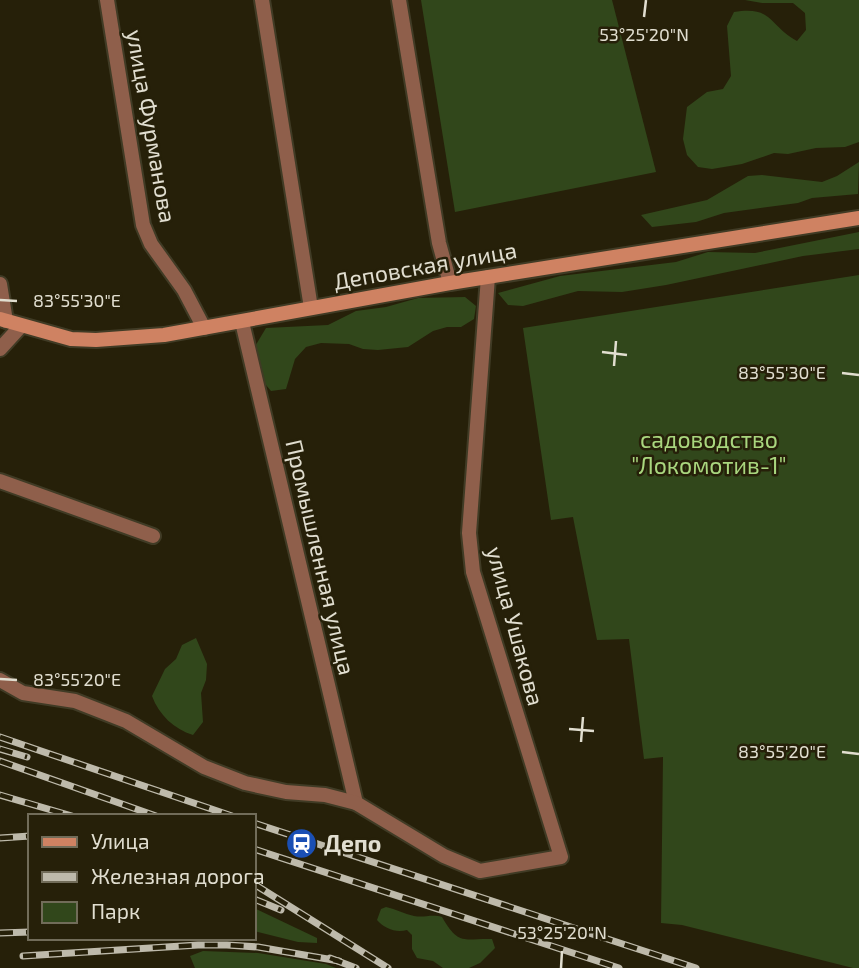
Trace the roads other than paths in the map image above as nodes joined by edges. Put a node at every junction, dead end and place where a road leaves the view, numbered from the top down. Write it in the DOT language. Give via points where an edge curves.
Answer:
graph roads {
  1 [pos="107,0"];
  2 [pos="262,0"];
  3 [pos="400,0"];
  4 [pos="859,218"];
  5 [pos="488,277"];
  6 [pos="450,283"];
  7 [pos="0,284"];
  8 [pos="311,307"];
  9 [pos="3,320"];
  10 [pos="242,322"];
  11 [pos="21,326"];
  12 [pos="204,328"];
  13 [pos="0,349"];
  14 [pos="0,481"];
  15 [pos="153,536"];
  16 [pos="0,680"];
  17 [pos="356,803"];
  1 -- 12 [label="street, улица Фурманова" via="143,225"];
  2 -- 8 [label="street"];
  3 -- 6 [label="street" via="439,243"];
  4 -- 5 [label="street, Деповская улица"];
  5 -- 6 [label="street, Деповская улица"];
  5 -- 17 [label="street, улица Ушакова" via="468,533 473,572 561,857 480,871 444,856"];
  6 -- 8 [label="street, Деповская улица"];
  7 -- 9 [label="street"];
  8 -- 10 [label="street, Деповская улица"];
  9 -- 11 [label="street, Деповская улица"];
  10 -- 12 [label="street, Деповская улица"];
  10 -- 17 [label="street, Промышленная улица"];
  11 -- 12 [label="street, Деповская улица" via="71,339 96,340"];
  11 -- 13 [label="street"];
  14 -- 15 [label="street"];
  16 -- 17 [label="street" via="23,693 75,701 126,721 204,767 245,783"];
}
